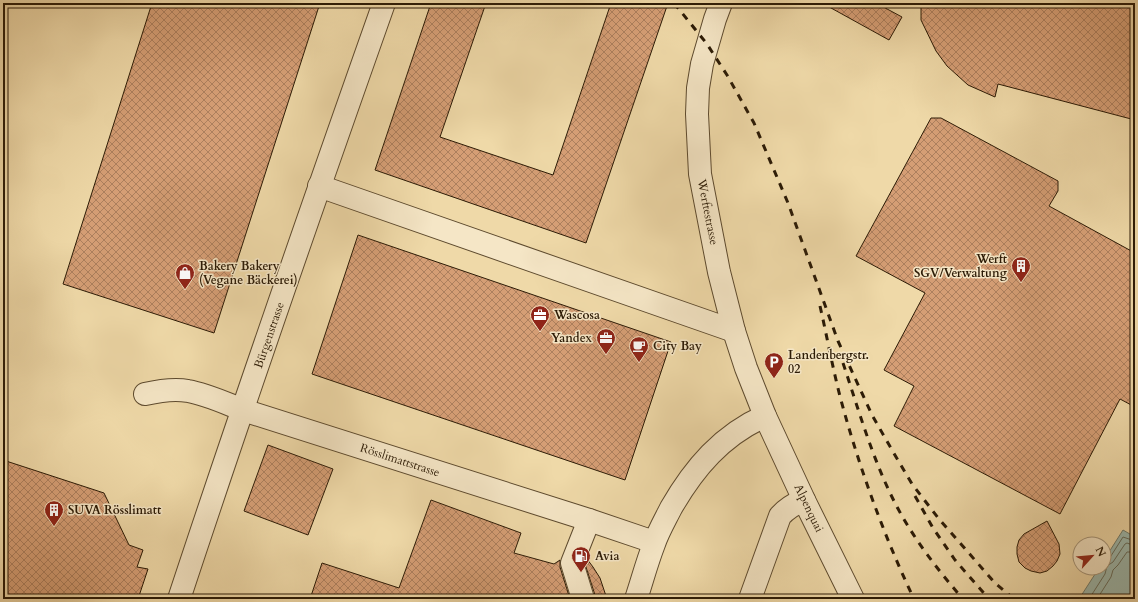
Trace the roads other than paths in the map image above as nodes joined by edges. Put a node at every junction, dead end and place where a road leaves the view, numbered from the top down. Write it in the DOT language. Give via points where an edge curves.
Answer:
graph roads {
  1 [pos="384,3"];
  2 [pos="721,3"];
  3 [pos="319,186"];
  4 [pos="734,331"];
  5 [pos="144,394"];
  6 [pos="243,410"];
  7 [pos="765,416"];
  8 [pos="804,500"];
  9 [pos="589,520"];
  10 [pos="654,542"];
  11 [pos="179,599"];
  12 [pos="583,599"];
  13 [pos="636,599"];
  14 [pos="750,599"];
  15 [pos="853,599"];
  1 -- 3 [label="street, Bürgenstrasse"];
  2 -- 4 [label="street, Werftestrasse" via="702,64 697,114 700,174 719,272"];
  3 -- 4 [label="street"];
  3 -- 6 [label="street, Bürgenstrasse"];
  4 -- 7 [label="street, Werftestrasse"];
  5 -- 6 [label="street, Rösslimattstrasse" via="167,390 187,391"];
  6 -- 9 [label="street, Rösslimattstrasse"];
  6 -- 11 [label="street, Bürgenstrasse"];
  7 -- 8 [label="street, Alpenquai"];
  7 -- 10 [label="street" via="742,428 700,465 683,488"];
  8 -- 14 [label="street" via="792,505 780,516"];
  8 -- 15 [label="street, Alpenquai"];
  9 -- 10 [label="street, Rösslimattstrasse"];
  9 -- 12 [label="street" via="572,563"];
  10 -- 13 [label="street"];
}
